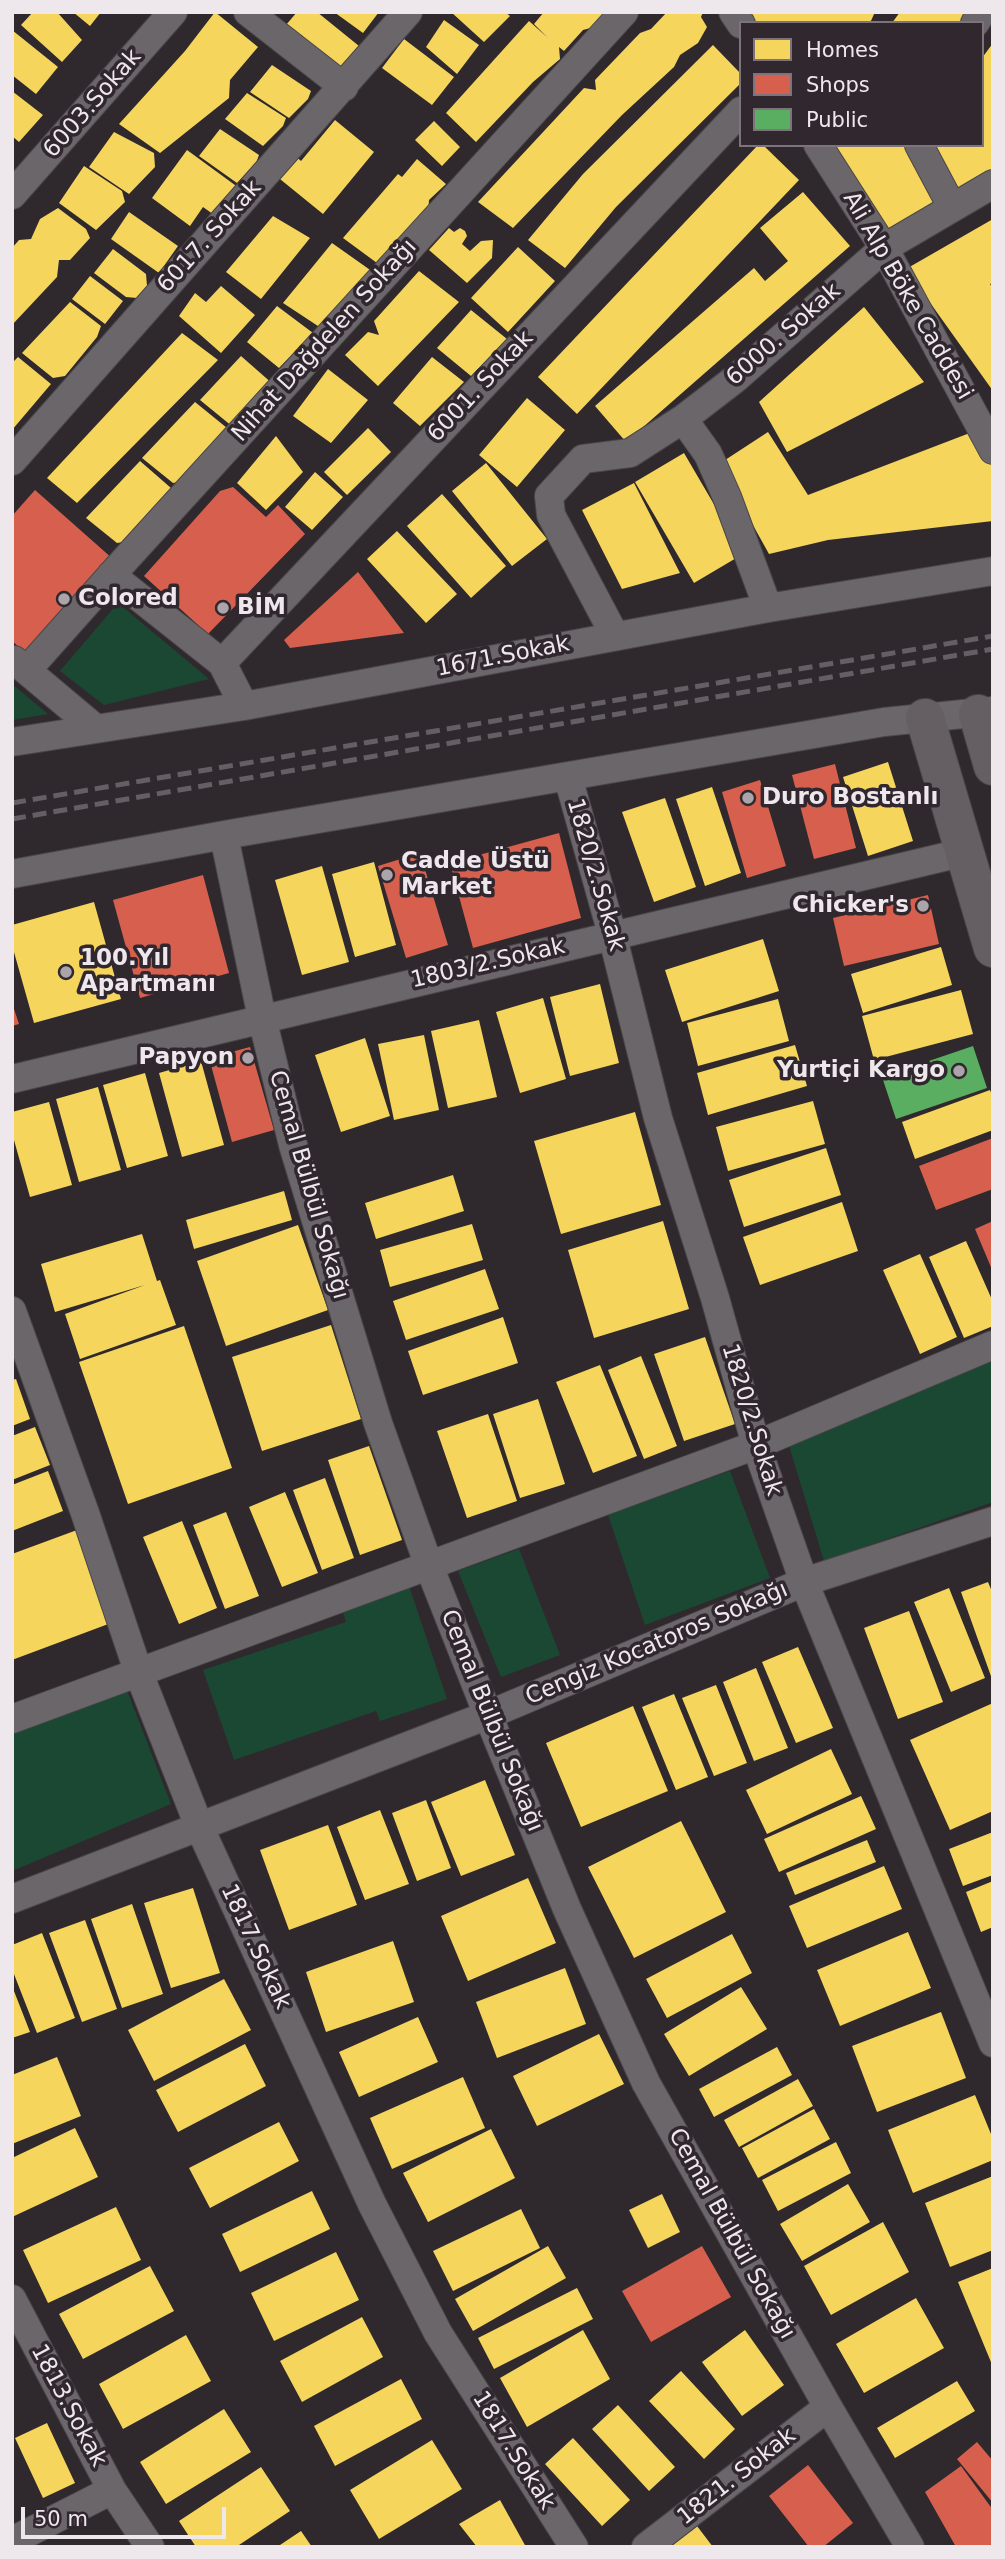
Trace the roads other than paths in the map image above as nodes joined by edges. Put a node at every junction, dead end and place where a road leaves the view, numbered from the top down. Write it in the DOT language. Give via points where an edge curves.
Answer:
graph roads {
  1 [pos="173,12"];
  2 [pos="248,12"];
  3 [pos="408,12"];
  4 [pos="624,12"];
  5 [pos="344,87"];
  6 [pos="739,113"];
  7 [pos="819,147"];
  8 [pos="920,147"];
  9 [pos="993,184"];
  10 [pos="12,195"];
  11 [pos="952,207"];
  12 [pos="884,248"];
  13 [pos="682,419"];
  14 [pos="990,435"];
  15 [pos="12,461"];
  16 [pos="993,571"];
  17 [pos="111,575"];
  18 [pos="768,608"];
  19 [pos="615,636"];
  20 [pos="222,663"];
  21 [pos="20,664"];
  22 [pos="243,706"];
  23 [pos="985,713"];
  24 [pos="925,718"];
  25 [pos="95,728"];
  26 [pos="12,742"];
  27 [pos="993,766"];
  28 [pos="568,776"];
  29 [pos="224,836"];
  30 [pos="965,852"];
  31 [pos="12,874"];
  32 [pos="612,934"];
  33 [pos="993,948"];
  34 [pos="262,1018"];
  35 [pos="12,1079"];
  36 [pos="12,1311"];
  37 [pos="993,1345"];
  38 [pos="756,1445"];
  39 [pos="993,1521"];
  40 [pos="429,1566"];
  41 [pos="804,1582"];
  42 [pos="138,1671"];
  43 [pos="488,1715"];
  44 [pos="12,1719"];
  45 [pos="199,1826"];
  46 [pos="12,1899"];
  47 [pos="993,2043"];
  48 [pos="12,2299"];
  49 [pos="828,2407"];
  50 [pos="112,2490"];
  51 [pos="12,2541"];
  52 [pos="150,2547"];
  53 [pos="574,2547"];
  54 [pos="646,2547"];
  55 [pos="910,2547"];
  1 -- 10 [label="street, 6003.Sokak"];
  2 -- 5 [label="street"];
  3 -- 5 [label="street, 6017. Sokak"];
  4 -- 17 [label="street, Nihat Dağdelen Sokağı"];
  5 -- 15 [label="street, 6017. Sokak"];
  6 -- 20 [label="street, 6001. Sokak"];
  7 -- 12 [label="street, Ali Alp Böke Caddesi"];
  8 -- 11 [label="street"];
  9 -- 11 [label="street, 6000. Sokak"];
  11 -- 12 [label="street, 6000. Sokak"];
  12 -- 13 [label="street, 6000. Sokak"];
  12 -- 14 [label="street, Ali Alp Böke Caddesi"];
  13 -- 18 [label="street" via="708,454"];
  13 -- 19 [label="street, 6000. Sokak" via="630,453 583,459 549,496 551,515"];
  16 -- 18 [label="street, 1671.Sokak"];
  17 -- 20 [label="street"];
  17 -- 21 [label="street, Nihat Dağdelen Sokağı"];
  18 -- 19 [label="street, 1671.Sokak"];
  19 -- 22 [label="street, 1671.Sokak"];
  20 -- 22 [label="street"];
  21 -- 25 [label="street"];
  22 -- 25 [label="street, 1671.Sokak"];
  23 -- 24 [label="street"];
  23 -- 27 [label="street"];
  24 -- 28 [label="street"];
  24 -- 30 [label="street"];
  25 -- 26 [label="street, 1671.Sokak"];
  28 -- 29 [label="street"];
  28 -- 32 [label="street, 1820/2.Sokak"];
  29 -- 31 [label="street"];
  29 -- 34 [label="street, Cemal Bülbül Sokağı"];
  30 -- 32 [label="street, 1803/2.Sokak"];
  30 -- 33 [label="street"];
  32 -- 34 [label="street, 1803/2.Sokak"];
  32 -- 38 [label="street, 1820/2.Sokak" via="657,1118"];
  34 -- 35 [label="street, 1803/2.Sokak"];
  34 -- 40 [label="street, Cemal Bülbül Sokağı" via="297,1158 378,1423"];
  36 -- 42 [label="street, 1817.Sokak"];
  37 -- 38 [label="street"];
  38 -- 40 [label="street"];
  38 -- 41 [label="street, 1820/2.Sokak"];
  39 -- 41 [label="street, Cengiz Kocatoros Sokağı"];
  40 -- 42 [label="street"];
  40 -- 43 [label="street, Cemal Bülbül Sokağı"];
  41 -- 43 [label="street, Cengiz Kocatoros Sokağı"];
  41 -- 47 [label="street, 1820/2.Sokak"];
  42 -- 44 [label="street"];
  42 -- 45 [label="street, 1817.Sokak"];
  43 -- 45 [label="street, Cengiz Kocatoros Sokağı"];
  43 -- 49 [label="street, Cemal Bülbül Sokağı" via="646,2083"];
  45 -- 46 [label="street, Cengiz Kocatoros Sokağı"];
  45 -- 53 [label="street, 1817.Sokak" via="372,2204 432,2321"];
  48 -- 50 [label="street, 1813.Sokak"];
  49 -- 54 [label="street, 1821. Sokak"];
  49 -- 55 [label="street, Cemal Bülbül Sokağı"];
  50 -- 51 [label="street"];
  50 -- 52 [label="street, 1813.Sokak"];
}
